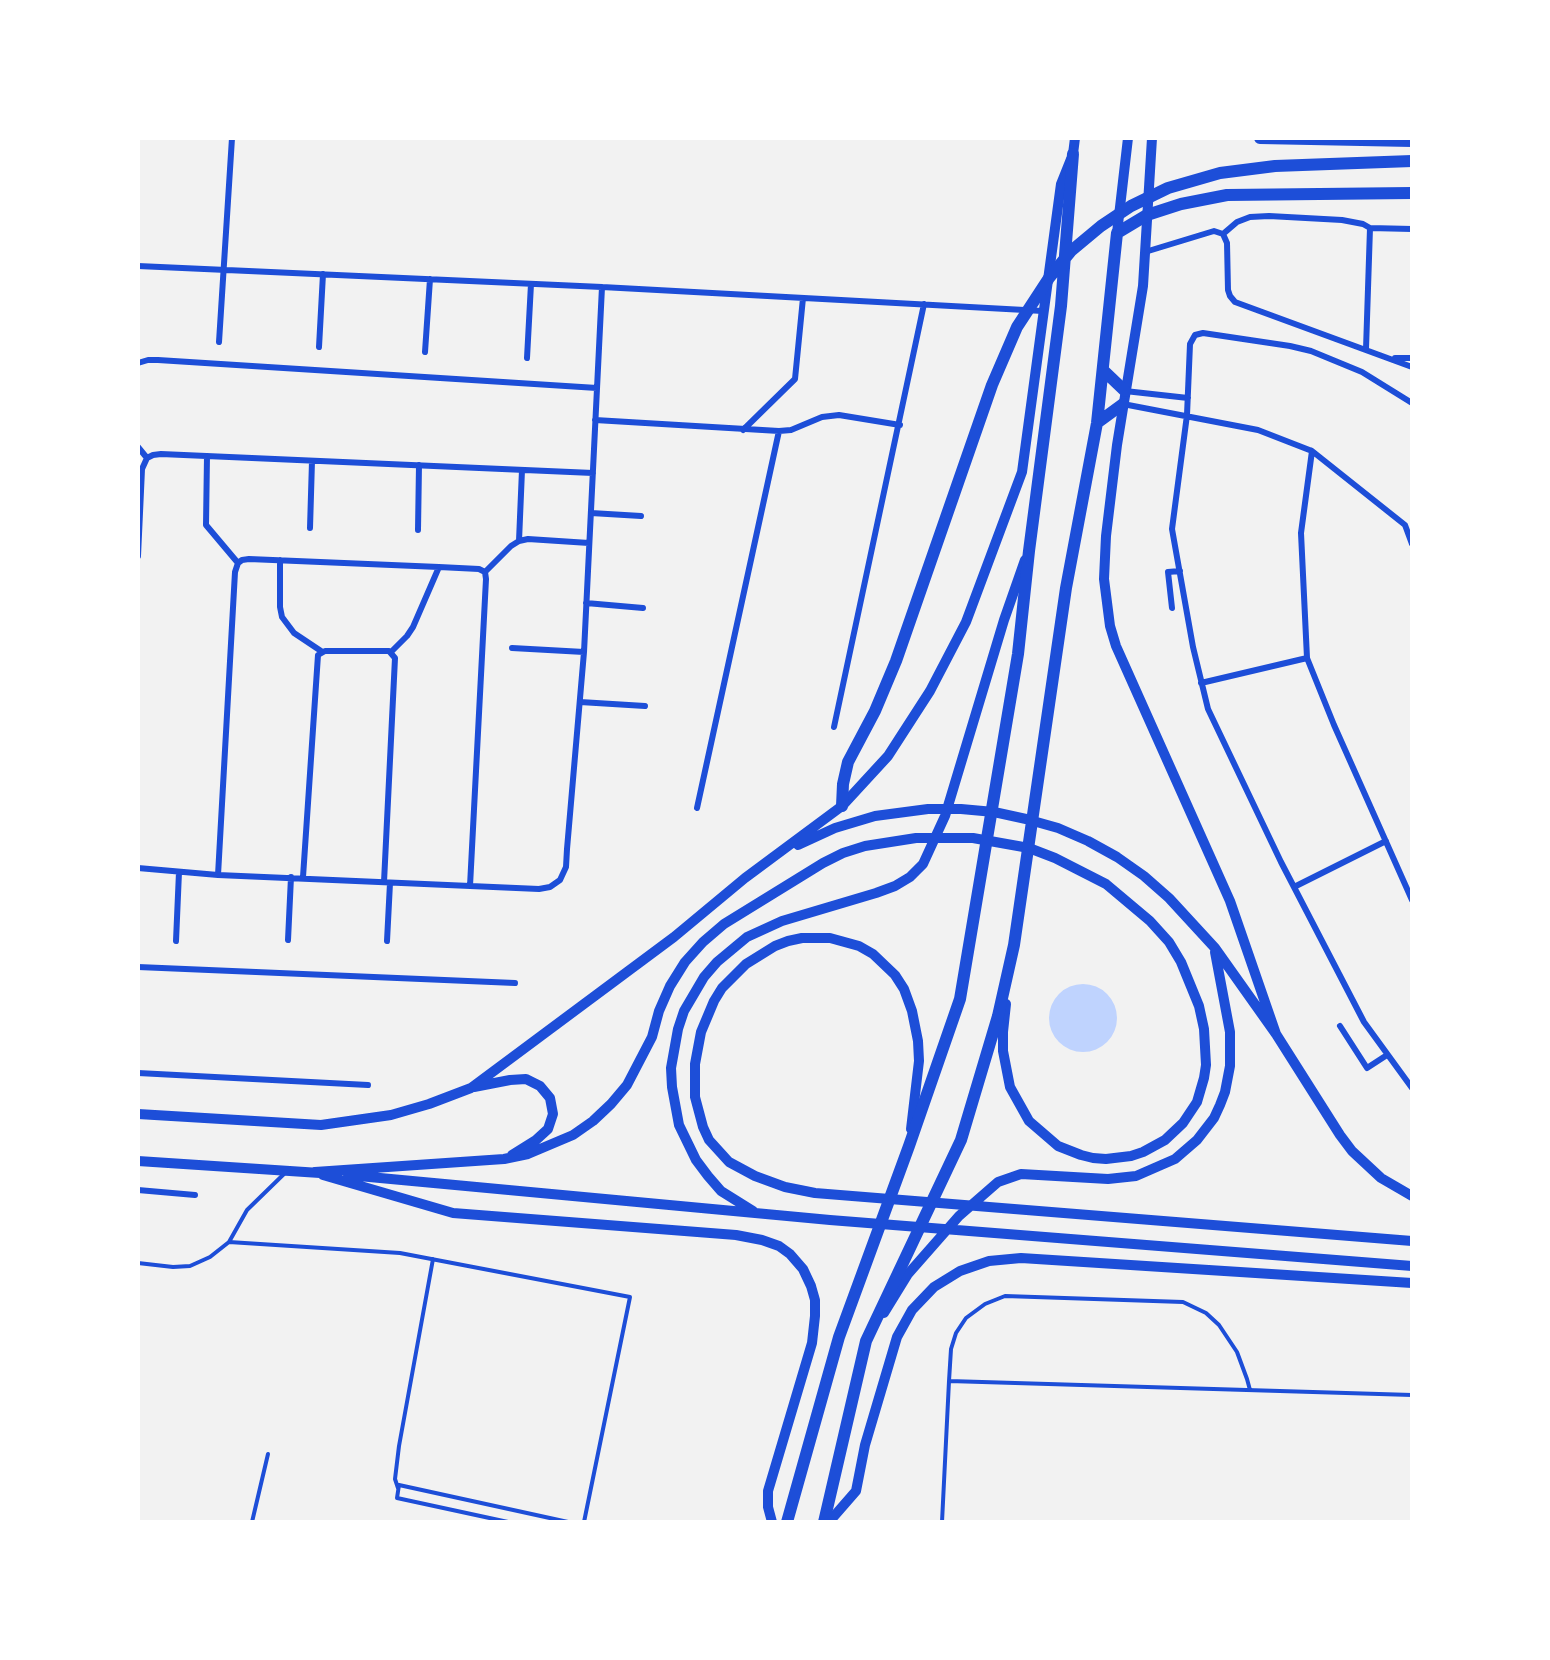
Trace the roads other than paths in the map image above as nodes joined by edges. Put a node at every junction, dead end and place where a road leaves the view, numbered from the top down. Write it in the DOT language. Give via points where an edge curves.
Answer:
graph roads {
  1 [pos="232,138"];
  2 [pos="1075,138"];
  3 [pos="1128,138"];
  4 [pos="1152,138"];
  5 [pos="1260,138"];
  6 [pos="1412,141"];
  7 [pos="1073,154"];
  8 [pos="1412,161"];
  9 [pos="1412,193"];
  10 [pos="1147,215"];
  11 [pos="1370,228"];
  12 [pos="1412,229"];
  13 [pos="1117,233"];
  14 [pos="1223,234"];
  15 [pos="1145,252"];
  16 [pos="138,266"];
  17 [pos="223,270"];
  18 [pos="323,274"];
  19 [pos="429,279"];
  20 [pos="531,284"];
  21 [pos="602,287"];
  22 [pos="802,298"];
  23 [pos="924,304"];
  24 [pos="1043,311"];
  25 [pos="219,342"];
  26 [pos="319,347"];
  27 [pos="1366,349"];
  28 [pos="425,352"];
  29 [pos="527,358"];
  30 [pos="1392,358"];
  31 [pos="1412,358"];
  32 [pos="138,363"];
  33 [pos="1412,367"];
  34 [pos="1103,370"];
  35 [pos="597,388"];
  36 [pos="1125,391"];
  37 [pos="1188,398"];
  38 [pos="1123,404"];
  39 [pos="1412,404"];
  40 [pos="1187,415"];
  41 [pos="595,420"];
  42 [pos="1097,423"];
  43 [pos="900,425"];
  44 [pos="743,430"];
  45 [pos="779,431"];
  46 [pos="138,447"];
  47 [pos="1312,451"];
  48 [pos="207,456"];
  49 [pos="147,458"];
  50 [pos="312,461"];
  51 [pos="419,465"];
  52 [pos="522,470"];
  53 [pos="593,473"];
  54 [pos="591,513"];
  55 [pos="641,516"];
  56 [pos="310,528"];
  57 [pos="418,530"];
  58 [pos="1410,534"];
  59 [pos="519,541"];
  60 [pos="589,543"];
  61 [pos="1412,544"];
  62 [pos="1029,551"];
  63 [pos="138,556"];
  64 [pos="280,560"];
  65 [pos="238,563"];
  66 [pos="439,567"];
  67 [pos="1180,571"];
  68 [pos="485,572"];
  69 [pos="586,603"];
  70 [pos="643,608"];
  71 [pos="1172,608"];
  72 [pos="512,648"];
  73 [pos="321,651"];
  74 [pos="391,652"];
  75 [pos="584,652"];
  76 [pos="1307,658"];
  77 [pos="1201,683"];
  78 [pos="580,702"];
  79 [pos="645,706"];
  80 [pos="834,727"];
  81 [pos="842,806"];
  82 [pos="697,808"];
  83 [pos="1386,841"];
  84 [pos="782,852"];
  85 [pos="138,868"];
  86 [pos="179,872"];
  87 [pos="218,875"];
  88 [pos="291,877"];
  89 [pos="303,878"];
  90 [pos="387,882"];
  91 [pos="470,886"];
  92 [pos="1294,887"];
  93 [pos="1412,900"];
  94 [pos="288,940"];
  95 [pos="176,941"];
  96 [pos="387,941"];
  97 [pos="1014,945"];
  98 [pos="1215,948"];
  99 [pos="138,967"];
  100 [pos="514,983"];
  101 [pos="1340,1026"];
  102 [pos="1276,1034"];
  103 [pos="1387,1055"];
  104 [pos="138,1073"];
  105 [pos="368,1085"];
  106 [pos="471,1088"];
  107 [pos="1412,1088"];
  108 [pos="138,1114"];
  109 [pos="909,1146"];
  110 [pos="504,1159"];
  111 [pos="138,1161"];
  112 [pos="288,1171"];
  113 [pos="315,1172"];
  114 [pos="138,1190"];
  115 [pos="195,1196"];
  116 [pos="1412,1196"];
  117 [pos="756,1213"];
  118 [pos="1412,1241"];
  119 [pos="228,1242"];
  120 [pos="433,1259"];
  121 [pos="138,1263"];
  122 [pos="1412,1266"];
  123 [pos="1412,1283"];
  124 [pos="866,1341"];
  125 [pos="949,1381"];
  126 [pos="1250,1390"];
  127 [pos="1412,1395"];
  128 [pos="268,1454"];
  129 [pos="399,1489"];
  130 [pos="252,1522"];
  131 [pos="508,1522"];
  132 [pos="568,1522"];
  133 [pos="584,1522"];
  134 [pos="772,1522"];
  135 [pos="787,1522"];
  136 [pos="824,1522"];
  137 [pos="829,1522"];
  138 [pos="942,1522"];
  1 -- 17 [label="street"];
  2 -- 7 [label="main road"];
  3 -- 13 [label="main road"];
  4 -- 10 [label="main road"];
  5 -- 6 [label="highway"];
  7 -- 24 [label="main road" via="1060,184"];
  7 -- 62 [label="highway" via="1061,306"];
  8 -- 81 [label="highway" via="1275,166 1220,173 1168,188 1131,206 1071,251 1017,327 992,385 896,662 848,762"];
  9 -- 10 [label="highway" via="1227,195"];
  10 -- 13 [label="highway"];
  10 -- 15 [label="main road"];
  11 -- 12 [label="street"];
  11 -- 14 [label="street" via="1342,220 1251,217"];
  11 -- 27 [label="street"];
  13 -- 34 [label="highway"];
  14 -- 15 [label="street" via="1214,231"];
  14 -- 27 [label="street" via="1227,243 1228,290 1235,302"];
  15 -- 36 [label="main road"];
  16 -- 17 [label="street"];
  17 -- 18 [label="street"];
  17 -- 25 [label="street"];
  18 -- 19 [label="street"];
  18 -- 26 [label="street"];
  19 -- 20 [label="street"];
  19 -- 28 [label="street"];
  20 -- 21 [label="street"];
  20 -- 29 [label="street"];
  21 -- 22 [label="street"];
  21 -- 35 [label="street"];
  22 -- 23 [label="street"];
  22 -- 44 [label="street" via="795,380"];
  23 -- 24 [label="street"];
  23 -- 43 [label="street"];
  24 -- 81 [label="main road" via="1022,472 966,622 930,691 888,756"];
  27 -- 30 [label="street"];
  30 -- 31 [label="street"];
  30 -- 33 [label="street"];
  32 -- 35 [label="street" via="158,360"];
  34 -- 36 [label="highway"];
  34 -- 42 [label="highway"];
  35 -- 41 [label="street"];
  36 -- 37 [label="street"];
  36 -- 38 [label="main road"];
  37 -- 39 [label="street" via="1190,344 1195,335 1203,333 1311,351 1362,372"];
  37 -- 40 [label="street"];
  38 -- 40 [label="street"];
  38 -- 42 [label="highway"];
  38 -- 102 [label="main road" via="1106,536 1104,579 1110,626 1230,900"];
  40 -- 47 [label="street" via="1258,430"];
  40 -- 67 [label="street" via="1172,529"];
  41 -- 44 [label="street"];
  41 -- 53 [label="street"];
  42 -- 97 [label="highway" via="1066,588"];
  43 -- 45 [label="street" via="839,415"];
  43 -- 80 [label="street"];
  44 -- 45 [label="street"];
  45 -- 82 [label="street"];
  46 -- 49 [label="street"];
  47 -- 58 [label="street" via="1405,525"];
  47 -- 76 [label="street" via="1301,533"];
  48 -- 49 [label="street" via="161,454"];
  48 -- 50 [label="street"];
  48 -- 65 [label="street" via="206,525"];
  49 -- 63 [label="street" via="142,469"];
  50 -- 51 [label="street"];
  50 -- 56 [label="street"];
  51 -- 52 [label="street"];
  51 -- 57 [label="street"];
  52 -- 53 [label="street"];
  52 -- 59 [label="street"];
  53 -- 54 [label="street"];
  54 -- 55 [label="street"];
  54 -- 60 [label="street"];
  58 -- 61 [label="street"];
  59 -- 60 [label="street"];
  59 -- 68 [label="street"];
  60 -- 69 [label="street"];
  62 -- 109 [label="highway" via="1018,654 960,999"];
  62 -- 117 [label="main road" via="945,816 917,871 903,882 876,893 782,921 747,937 710,970 693,993 678,1029 671,1068 679,1125 702,1168 721,1191"];
  64 -- 65 [label="street" via="249,559"];
  64 -- 66 [label="street"];
  64 -- 73 [label="street" via="282,617 294,633"];
  65 -- 87 [label="street"];
  66 -- 68 [label="street"];
  66 -- 74 [label="street" via="413,627"];
  67 -- 71 [label="street" via="1168,572"];
  67 -- 77 [label="street"];
  68 -- 91 [label="street"];
  69 -- 70 [label="street"];
  69 -- 75 [label="street"];
  72 -- 75 [label="street"];
  73 -- 74 [label="street"];
  73 -- 89 [label="street" via="317,659"];
  74 -- 90 [label="street" via="396,658"];
  75 -- 78 [label="street"];
  76 -- 77 [label="street"];
  76 -- 83 [label="street"];
  77 -- 92 [label="street" via="1208,709"];
  78 -- 79 [label="street"];
  78 -- 91 [label="street" via="566,867 560,880 538,889"];
  81 -- 84 [label="main road"];
  83 -- 92 [label="street"];
  83 -- 93 [label="street"];
  84 -- 98 [label="main road" via="835,828 895,812 983,811 1026,819 1088,841 1126,864 1169,898"];
  84 -- 106 [label="main road"];
  85 -- 86 [label="street"];
  86 -- 87 [label="street"];
  86 -- 95 [label="street"];
  87 -- 88 [label="street"];
  88 -- 89 [label="street"];
  88 -- 94 [label="street"];
  89 -- 90 [label="street"];
  90 -- 91 [label="street"];
  90 -- 96 [label="street"];
  92 -- 103 [label="street" via="1364,1022"];
  97 -- 110 [label="main road" via="1004,1051 1010,1087 1029,1121 1047,1139 1075,1153 1106,1159 1131,1156 1165,1140 1197,1102 1206,1053 1199,1006 1168,942 1150,921 1106,884 1081,870 1047,854 1010,844 944,836 888,842 843,853 717,930 685,962 670,986 644,1054 611,1104 573,1135 528,1154"];
  97 -- 124 [label="highway" via="998,1016 961,1140"];
  98 -- 102 [label="main road"];
  98 -- 124 [label="main road" via="1230,1032 1230,1066 1220,1105 1197,1140 1175,1159 1136,1176 1108,1179 1021,1174 998,1182 959,1216 908,1274"];
  99 -- 100 [label="street"];
  101 -- 103 [label="street" via="1367,1068"];
  102 -- 116 [label="main road" via="1352,1151 1381,1178"];
  103 -- 107 [label="street"];
  104 -- 105 [label="street"];
  106 -- 108 [label="main road" via="391,1115 321,1125"];
  106 -- 110 [label="main road" via="526,1079 540,1086 550,1098 553,1114 548,1129"];
  109 -- 118 [label="main road" via="918,1041 904,989 885,964 859,946 830,938 802,938 775,946 734,975 714,1001 701,1032 695,1064 695,1097 709,1140 724,1157 755,1176 815,1193"];
  109 -- 135 [label="highway" via="839,1337"];
  110 -- 113 [label="main road"];
  111 -- 112 [label="main road"];
  112 -- 113 [label="main road"];
  112 -- 119 [label="lane" via="247,1210"];
  113 -- 117 [label="main road"];
  113 -- 134 [label="main road" via="453,1213 736,1235 762,1240 790,1254 811,1286 815,1316 812,1343 768,1491"];
  114 -- 115 [label="street"];
  117 -- 122 [label="main road"];
  119 -- 120 [label="lane" via="400,1253"];
  119 -- 121 [label="lane" via="210,1257 190,1266"];
  120 -- 129 [label="lane" via="399,1446 395,1479"];
  120 -- 133 [label="lane" via="630,1297"];
  123 -- 137 [label="main road" via="1020,1258 989,1261 960,1271 934,1287 912,1310 897,1337 865,1445 856,1491"];
  124 -- 136 [label="highway"];
  125 -- 126 [label="lane"];
  125 -- 126 [label="lane" via="951,1349 966,1318 985,1304 1017,1296 1183,1302 1206,1313 1219,1325 1237,1352"];
  125 -- 138 [label="lane"];
  126 -- 127 [label="lane"];
  128 -- 130 [label="lane"];
  129 -- 131 [label="lane" via="397,1498"];
  129 -- 132 [label="lane" via="399,1485"];
}
